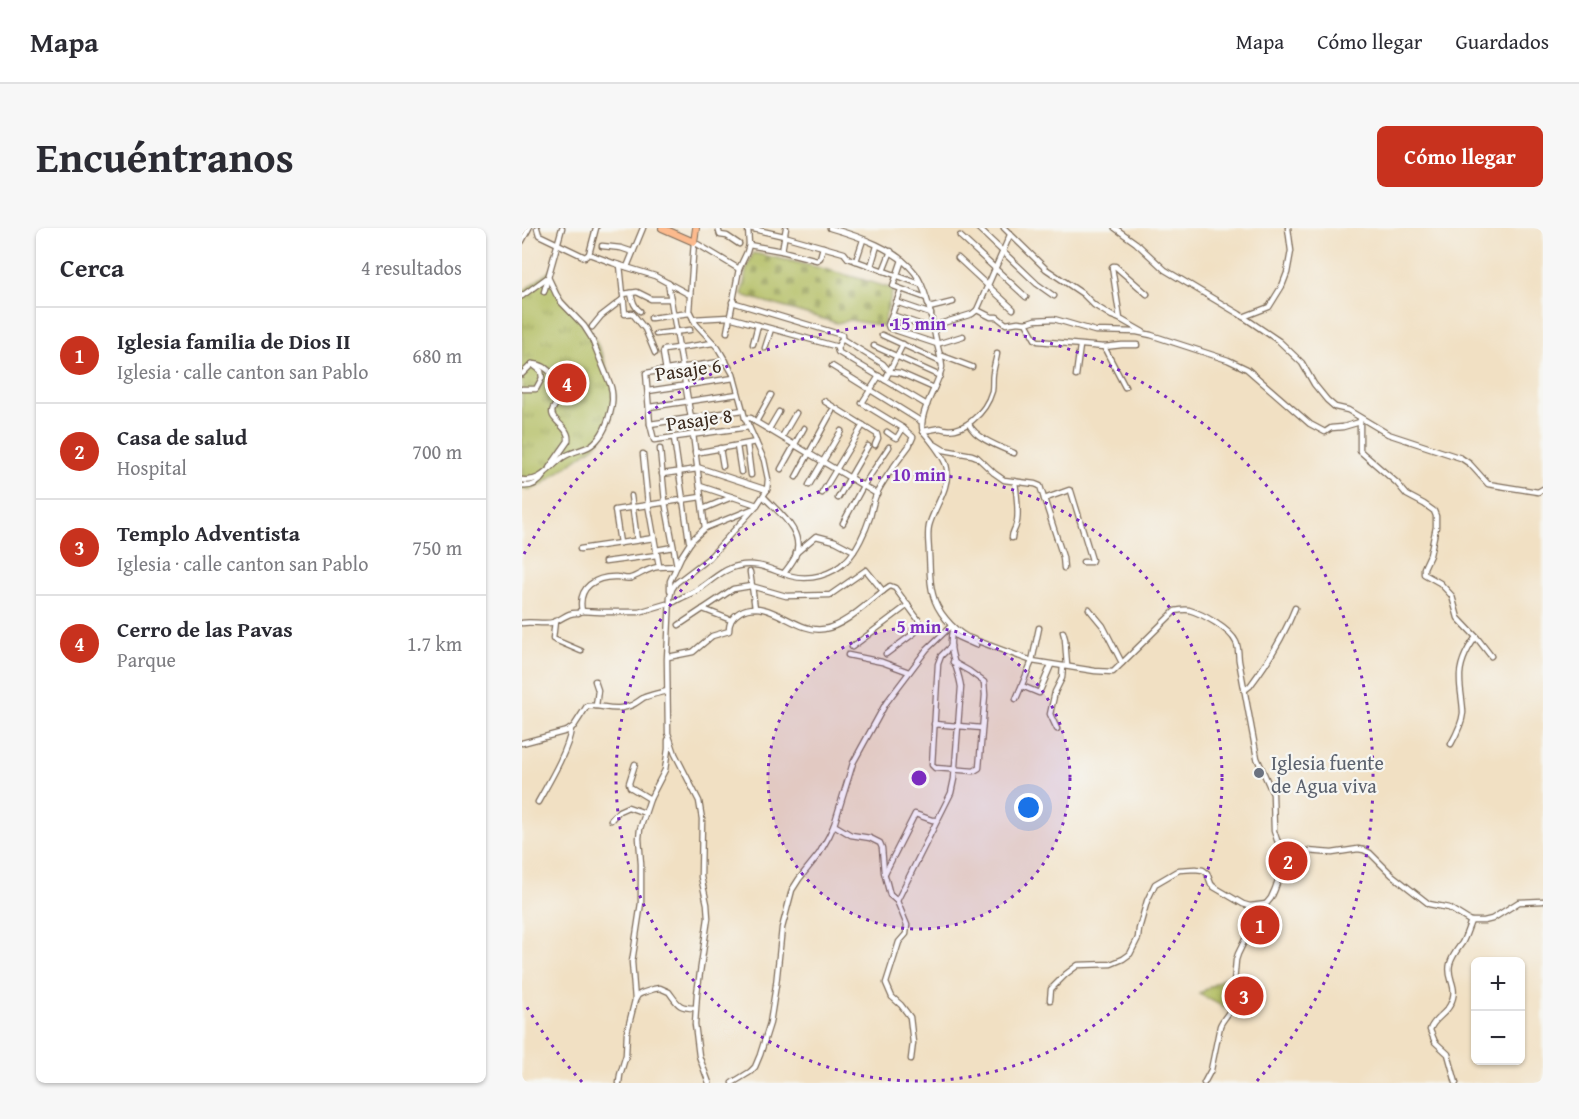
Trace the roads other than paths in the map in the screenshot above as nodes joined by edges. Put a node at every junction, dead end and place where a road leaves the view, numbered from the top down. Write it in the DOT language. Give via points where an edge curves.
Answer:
graph roads {
  1 [pos="528,228"];
  2 [pos="537,228"];
  3 [pos="562,228"];
  4 [pos="596,228"];
  5 [pos="643,228"];
  6 [pos="662,228"];
  7 [pos="696,228"];
  8 [pos="718,228"];
  9 [pos="749,228"];
  10 [pos="786,228"];
  11 [pos="833,228"];
  12 [pos="978,228"];
  13 [pos="1004,228"];
  14 [pos="1115,228"];
  15 [pos="1288,228"];
  16 [pos="842,230"];
  17 [pos="1010,235"];
  18 [pos="784,236"];
  19 [pos="960,237"];
  20 [pos="522,240"];
  21 [pos="863,240"];
  22 [pos="694,242"];
  23 [pos="558,243"];
  24 [pos="739,244"];
  25 [pos="749,244"];
  26 [pos="602,246"];
  27 [pos="877,246"];
  28 [pos="823,247"];
  29 [pos="782,251"];
  30 [pos="891,251"];
  31 [pos="633,252"];
  32 [pos="1003,252"];
  33 [pos="587,256"];
  34 [pos="958,258"];
  35 [pos="902,260"];
  36 [pos="856,261"];
  37 [pos="620,265"];
  38 [pos="871,266"];
  39 [pos="627,267"];
  40 [pos="739,269"];
  41 [pos="996,269"];
  42 [pos="883,270"];
  43 [pos="896,275"];
  44 [pos="548,277"];
  45 [pos="668,283"];
  46 [pos="920,284"];
  47 [pos="988,285"];
  48 [pos="901,290"];
  49 [pos="544,292"];
  50 [pos="631,293"];
  51 [pos="1147,294"];
  52 [pos="690,295"];
  53 [pos="522,296"];
  54 [pos="1054,296"];
  55 [pos="623,297"];
  56 [pos="1026,297"];
  57 [pos="926,298"];
  58 [pos="671,299"];
  59 [pos="732,302"];
  60 [pos="896,302"];
  61 [pos="953,302"];
  62 [pos="1013,309"];
  63 [pos="977,310"];
  64 [pos="640,311"];
  65 [pos="930,311"];
  66 [pos="690,313"];
  67 [pos="674,315"];
  68 [pos="892,315"];
  69 [pos="729,317"];
  70 [pos="1243,317"];
  71 [pos="651,318"];
  72 [pos="1120,319"];
  73 [pos="693,320"];
  74 [pos="1026,323"];
  75 [pos="758,325"];
  76 [pos="592,327"];
  77 [pos="934,327"];
  78 [pos="771,329"];
  79 [pos="690,330"];
  80 [pos="677,332"];
  81 [pos="727,332"];
  82 [pos="1146,333"];
  83 [pos="656,334"];
  84 [pos="882,335"];
  85 [pos="963,336"];
  86 [pos="842,339"];
  87 [pos="713,343"];
  88 [pos="753,344"];
  89 [pos="903,344"];
  90 [pos="937,344"];
  91 [pos="1137,345"];
  92 [pos="874,346"];
  93 [pos="1080,346"];
  94 [pos="838,347"];
  95 [pos="1104,347"];
  96 [pos="682,348"];
  97 [pos="765,348"];
  98 [pos="655,353"];
  99 [pos="997,354"];
  100 [pos="940,355"];
  101 [pos="897,357"];
  102 [pos="726,361"];
  103 [pos="941,362"];
  104 [pos="532,364"];
  105 [pos="832,366"];
  106 [pos="972,367"];
  107 [pos="683,368"];
  108 [pos="666,371"];
  109 [pos="890,372"];
  110 [pos="522,374"];
  111 [pos="879,376"];
  112 [pos="939,376"];
  113 [pos="1076,376"];
  114 [pos="734,378"];
  115 [pos="885,380"];
  116 [pos="686,385"];
  117 [pos="1125,387"];
  118 [pos="934,388"];
  119 [pos="522,389"];
  120 [pos="870,390"];
  121 [pos="648,391"];
  122 [pos="738,394"];
  123 [pos="771,395"];
  124 [pos="688,401"];
  125 [pos="824,401"];
  126 [pos="927,405"];
  127 [pos="649,407"];
  128 [pos="743,410"];
  129 [pos="832,411"];
  130 [pos="779,412"];
  131 [pos="796,413"];
  132 [pos="691,418"];
  133 [pos="745,418"];
  134 [pos="1360,419"];
  135 [pos="756,422"];
  136 [pos="922,422"];
  137 [pos="650,424"];
  138 [pos="969,424"];
  139 [pos="863,425"];
  140 [pos="748,427"];
  141 [pos="804,428"];
  142 [pos="903,428"];
  143 [pos="769,429"];
  144 [pos="923,431"];
  145 [pos="841,432"];
  146 [pos="886,432"];
  147 [pos="692,435"];
  148 [pos="782,437"];
  149 [pos="674,438"];
  150 [pos="756,442"];
  151 [pos="931,442"];
  152 [pos="747,444"];
  153 [pos="795,444"];
  154 [pos="875,445"];
  155 [pos="737,446"];
  156 [pos="868,446"];
  157 [pos="889,447"];
  158 [pos="720,448"];
  159 [pos="660,449"];
  160 [pos="695,453"];
  161 [pos="809,453"];
  162 [pos="1014,453"];
  163 [pos="643,454"];
  164 [pos="823,461"];
  165 [pos="723,466"];
  166 [pos="698,468"];
  167 [pos="781,469"];
  168 [pos="836,469"];
  169 [pos="680,471"];
  170 [pos="741,472"];
  171 [pos="545,474"];
  172 [pos="662,474"];
  173 [pos="751,475"];
  174 [pos="796,477"];
  175 [pos="850,478"];
  176 [pos="522,480"];
  177 [pos="1015,481"];
  178 [pos="809,485"];
  179 [pos="522,486"];
  180 [pos="700,486"];
  181 [pos="863,486"];
  182 [pos="1543,489"];
  183 [pos="767,490"];
  184 [pos="822,493"];
  185 [pos="877,494"];
  186 [pos="631,496"];
  187 [pos="701,497"];
  188 [pos="732,497"];
  189 [pos="764,497"];
  190 [pos="838,498"];
  191 [pos="1044,498"];
  192 [pos="682,500"];
  193 [pos="665,502"];
  194 [pos="648,504"];
  195 [pos="756,506"];
  196 [pos="632,507"];
  197 [pos="703,509"];
  198 [pos="843,523"];
  199 [pos="705,528"];
  200 [pos="654,538"];
  201 [pos="1012,538"];
  202 [pos="637,540"];
  203 [pos="691,542"];
  204 [pos="620,543"];
  205 [pos="673,548"];
  206 [pos="580,549"];
  207 [pos="854,551"];
  208 [pos="656,552"];
  209 [pos="796,553"];
  210 [pos="604,562"];
  211 [pos="1083,562"];
  212 [pos="659,566"];
  213 [pos="677,566"];
  214 [pos="1064,568"];
  215 [pos="750,572"];
  216 [pos="784,573"];
  217 [pos="751,585"];
  218 [pos="882,591"];
  219 [pos="672,599"];
  220 [pos="666,604"];
  221 [pos="908,605"];
  222 [pos="755,608"];
  223 [pos="1295,608"];
  224 [pos="703,609"];
  225 [pos="1089,609"];
  226 [pos="582,610"];
  227 [pos="574,611"];
  228 [pos="731,620"];
  229 [pos="555,621"];
  230 [pos="522,623"];
  231 [pos="679,625"];
  232 [pos="1039,628"];
  233 [pos="952,629"];
  234 [pos="1062,632"];
  235 [pos="1476,637"];
  236 [pos="976,645"];
  237 [pos="951,646"];
  238 [pos="852,647"];
  239 [pos="581,651"];
  240 [pos="886,654"];
  241 [pos="848,655"];
  242 [pos="1491,656"];
  243 [pos="668,657"];
  244 [pos="1032,661"];
  245 [pos="954,662"];
  246 [pos="1122,663"];
  247 [pos="1051,665"];
  248 [pos="1065,666"];
  249 [pos="909,672"];
  250 [pos="595,681"];
  251 [pos="1022,686"];
  252 [pos="1246,689"];
  253 [pos="667,691"];
  254 [pos="1016,699"];
  255 [pos="596,706"];
  256 [pos="934,724"];
  257 [pos="958,727"];
  258 [pos="982,728"];
  259 [pos="571,729"];
  260 [pos="1058,729"];
  261 [pos="669,738"];
  262 [pos="522,743"];
  263 [pos="1451,744"];
  264 [pos="634,764"];
  265 [pos="955,769"];
  266 [pos="650,799"];
  267 [pos="538,802"];
  268 [pos="645,813"];
  269 [pos="611,820"];
  270 [pos="937,820"];
  271 [pos="834,825"];
  272 [pos="1283,848"];
  273 [pos="885,874"];
  274 [pos="1543,901"];
  275 [pos="897,902"];
  276 [pos="1266,904"];
  277 [pos="1471,921"];
  278 [pos="635,1000"];
  279 [pos="1050,1000"];
  280 [pos="695,1008"];
  281 [pos="911,1059"];
  282 [pos="619,1083"];
  283 [pos="709,1083"];
  284 [pos="732,1083"];
  285 [pos="1204,1083"];
  286 [pos="1456,1083"];
  1 -- 20 [label="street"];
  2 -- 23 [label="street" via="540,235"];
  3 -- 23 [label="street"];
  4 -- 33 [label="street"];
  5 -- 31 [label="street"];
  6 -- 22 [label="main road"];
  7 -- 22 [label="main road"];
  8 -- 24 [label="street" via="720,234"];
  9 -- 18 [label="street"];
  9 -- 25 [label="street"];
  10 -- 18 [label="street"];
  11 -- 16 [label="street"];
  12 -- 32 [label="street"];
  13 -- 17 [label="street"];
  14 -- 70 [label="street" via="1165,270"];
  15 -- 70 [label="street" via="1291,251 1282,286 1269,307"];
  16 -- 21 [label="street"];
  17 -- 32 [label="street"];
  17 -- 72 [label="street" via="1046,269"];
  18 -- 28 [label="street"];
  18 -- 29 [label="street"];
  19 -- 41 [label="street"];
  21 -- 27 [label="street"];
  21 -- 36 [label="street"];
  22 -- 40 [label="street"];
  22 -- 52 [label="street"];
  23 -- 33 [label="street"];
  23 -- 44 [label="street"];
  25 -- 29 [label="street"];
  25 -- 40 [label="street"];
  26 -- 31 [label="street"];
  27 -- 30 [label="street"];
  27 -- 38 [label="street"];
  28 -- 29 [label="street" via="817,260"];
  28 -- 36 [label="street" via="845,253"];
  30 -- 35 [label="street"];
  30 -- 42 [label="street"];
  31 -- 39 [label="street"];
  32 -- 41 [label="street"];
  32 -- 54 [label="street"];
  33 -- 37 [label="street"];
  34 -- 47 [label="street"];
  35 -- 43 [label="street"];
  35 -- 46 [label="street"];
  36 -- 38 [label="street"];
  37 -- 39 [label="street"];
  37 -- 55 [label="street"];
  38 -- 42 [label="street"];
  39 -- 45 [label="street"];
  40 -- 59 [label="street"];
  41 -- 47 [label="street"];
  41 -- 56 [label="street"];
  42 -- 43 [label="street"];
  43 -- 46 [label="street"];
  43 -- 48 [label="street" via="893,286"];
  44 -- 49 [label="street"];
  44 -- 53 [label="street"];
  44 -- 171 [label="street" via="561,302 584,326 597,348 613,400 608,419 594,442 560,460"];
  45 -- 52 [label="street"];
  45 -- 58 [label="street"];
  46 -- 57 [label="street"];
  47 -- 62 [label="street"];
  47 -- 63 [label="street"];
  48 -- 57 [label="street"];
  48 -- 60 [label="street"];
  50 -- 55 [label="street"];
  50 -- 58 [label="street"];
  50 -- 64 [label="street"];
  51 -- 72 [label="street" via="1113,266"];
  52 -- 66 [label="street"];
  55 -- 76 [label="street"];
  55 -- 98 [label="street" via="625,314 632,313 645,329"];
  57 -- 65 [label="street"];
  58 -- 67 [label="street"];
  59 -- 69 [label="street"];
  59 -- 86 [label="street" via="840,334"];
  60 -- 65 [label="street"];
  60 -- 68 [label="street"];
  61 -- 65 [label="street"];
  63 -- 74 [label="street" via="1006,324"];
  63 -- 77 [label="street"];
  65 -- 77 [label="street"];
  66 -- 67 [label="street"];
  66 -- 73 [label="street"];
  67 -- 71 [label="street"];
  67 -- 80 [label="street"];
  68 -- 77 [label="street"];
  68 -- 90 [label="street" via="889,328"];
  69 -- 73 [label="street"];
  69 -- 75 [label="street"];
  69 -- 81 [label="street"];
  70 -- 134 [label="street" via="1279,341 1302,363 1327,400"];
  72 -- 82 [label="street"];
  73 -- 87 [label="street"];
  74 -- 82 [label="street" via="1054,319 1095,331"];
  74 -- 93 [label="street" via="1038,341"];
  75 -- 78 [label="street"];
  75 -- 88 [label="street"];
  77 -- 90 [label="street"];
  78 -- 94 [label="street"];
  78 -- 97 [label="street"];
  79 -- 80 [label="street"];
  80 -- 83 [label="street"];
  80 -- 96 [label="street"];
  82 -- 134 [label="street" via="1247,369 1321,431 1343,428"];
  84 -- 89 [label="street"];
  85 -- 90 [label="street"];
  86 -- 94 [label="street"];
  86 -- 109 [label="street"];
  87 -- 96 [label="street"];
  87 -- 102 [label="street"];
  89 -- 101 [label="street"];
  89 -- 103 [label="street"];
  90 -- 100 [label="street"];
  91 -- 95 [label="street"];
  92 -- 101 [label="street"];
  93 -- 95 [label="street"];
  93 -- 113 [label="street"];
  94 -- 111 [label="street" via="838,352"];
  95 -- 117 [label="street"];
  96 -- 107 [label="street"];
  96 -- 108 [label="street" via="663,351"];
  99 -- 138 [label="street" via="989,399"];
  100 -- 103 [label="street"];
  100 -- 106 [label="street"];
  101 -- 109 [label="street"];
  101 -- 112 [label="street"];
  102 -- 107 [label="street"];
  102 -- 114 [label="street"];
  103 -- 112 [label="street"];
  104 -- 110 [label="street"];
  104 -- 119 [label="street" via="541,370 542,378 536,388"];
  104 -- 171 [label="street" via="552,373 560,391 553,418 569,433 568,441"];
  105 -- 120 [label="street"];
  107 -- 108 [label="street"];
  107 -- 116 [label="street"];
  108 -- 121 [label="street" via="646,373"];
  109 -- 115 [label="street"];
  109 -- 118 [label="street"];
  111 -- 115 [label="street"];
  111 -- 120 [label="street"];
  112 -- 118 [label="street"];
  114 -- 116 [label="street, Pasaje 6"];
  114 -- 122 [label="street"];
  115 -- 126 [label="street"];
  116 -- 121 [label="street, Pasaje 6"];
  116 -- 124 [label="street"];
  118 -- 126 [label="street"];
  120 -- 136 [label="street"];
  120 -- 142 [label="street" via="863,404"];
  121 -- 127 [label="street"];
  122 -- 124 [label="street"];
  122 -- 128 [label="street"];
  123 -- 135 [label="street"];
  124 -- 127 [label="street"];
  124 -- 132 [label="street"];
  125 -- 139 [label="street"];
  126 -- 136 [label="street"];
  127 -- 137 [label="street"];
  128 -- 132 [label="street"];
  128 -- 133 [label="street"];
  129 -- 161 [label="street"];
  130 -- 143 [label="street"];
  131 -- 148 [label="street"];
  132 -- 137 [label="street"];
  132 -- 147 [label="street"];
  133 -- 135 [label="street"];
  133 -- 140 [label="street"];
  134 -- 182 [label="street" via="1388,434 1461,458 1488,484 1538,492"];
  134 -- 235 [label="street" via="1360,451 1407,495 1434,511 1437,521 1424,574 1452,596 1458,618"];
  135 -- 143 [label="street"];
  136 -- 144 [label="street"];
  137 -- 149 [label="street, Pasaje 8" via="654,440"];
  138 -- 144 [label="street"];
  138 -- 162 [label="street" via="974,432"];
  139 -- 154 [label="street" via="876,434"];
  139 -- 168 [label="street"];
  140 -- 147 [label="street, Pasaje 8"];
  140 -- 150 [label="street"];
  141 -- 153 [label="street"];
  142 -- 146 [label="street" via="897,438"];
  142 -- 185 [label="street" via="913,438"];
  143 -- 148 [label="street"];
  144 -- 151 [label="street"];
  145 -- 164 [label="street"];
  147 -- 149 [label="street, Pasaje 8"];
  147 -- 160 [label="street"];
  148 -- 153 [label="street"];
  149 -- 169 [label="street"];
  150 -- 152 [label="street"];
  150 -- 183 [label="street" via="767,468"];
  151 -- 177 [label="street" via="944,450 972,455 999,478"];
  151 -- 233 [label="street" via="947,470 928,531 931,581 933,597"];
  152 -- 155 [label="street"];
  152 -- 173 [label="street"];
  153 -- 161 [label="street"];
  153 -- 167 [label="street"];
  155 -- 158 [label="street"];
  155 -- 170 [label="street"];
  156 -- 175 [label="street"];
  157 -- 181 [label="street"];
  158 -- 160 [label="street"];
  158 -- 165 [label="street"];
  159 -- 172 [label="street"];
  160 -- 166 [label="street"];
  161 -- 164 [label="street"];
  161 -- 174 [label="street"];
  163 -- 194 [label="street"];
  164 -- 168 [label="street"];
  164 -- 178 [label="street"];
  166 -- 169 [label="street"];
  166 -- 180 [label="street"];
  166 -- 183 [label="street"];
  168 -- 175 [label="street"];
  168 -- 184 [label="street"];
  169 -- 172 [label="street"];
  169 -- 192 [label="street"];
  171 -- 176 [label="street" via="534,480"];
  171 -- 179 [label="street" via="533,486"];
  172 -- 193 [label="street"];
  175 -- 181 [label="street"];
  175 -- 190 [label="street"];
  177 -- 191 [label="street" via="1040,486"];
  177 -- 201 [label="street" via="1018,508"];
  180 -- 187 [label="street"];
  180 -- 188 [label="street"];
  181 -- 185 [label="street"];
  181 -- 198 [label="street"];
  183 -- 189 [label="street"];
  185 -- 207 [label="street"];
  186 -- 196 [label="street"];
  187 -- 192 [label="street"];
  187 -- 197 [label="street"];
  188 -- 195 [label="street"];
  188 -- 197 [label="street"];
  189 -- 195 [label="street"];
  189 -- 209 [label="street" via="793,529"];
  191 -- 211 [label="street" via="1071,491 1092,560"];
  191 -- 214 [label="street"];
  192 -- 193 [label="street"];
  192 -- 203 [label="street"];
  193 -- 194 [label="street"];
  193 -- 205 [label="street"];
  194 -- 196 [label="street"];
  194 -- 200 [label="street"];
  195 -- 199 [label="street"];
  195 -- 219 [label="street" via="709,558 676,583"];
  196 -- 202 [label="street"];
  196 -- 204 [label="street" via="615,510"];
  197 -- 199 [label="street"];
  199 -- 203 [label="street"];
  200 -- 202 [label="street"];
  200 -- 208 [label="street"];
  202 -- 204 [label="street"];
  203 -- 213 [label="street"];
  204 -- 206 [label="street"];
  205 -- 208 [label="street"];
  205 -- 213 [label="street"];
  207 -- 209 [label="street" via="816,536"];
  207 -- 216 [label="street" via="836,569 823,575 806,578"];
  208 -- 210 [label="street"];
  208 -- 212 [label="street"];
  209 -- 216 [label="street"];
  212 -- 213 [label="street"];
  212 -- 226 [label="street" via="631,578 601,578 583,592"];
  213 -- 219 [label="street" via="670,580"];
  215 -- 217 [label="street"];
  216 -- 219 [label="street" via="751,564 739,566"];
  217 -- 218 [label="street" via="786,596 830,595 866,570"];
  217 -- 222 [label="street"];
  217 -- 224 [label="street" via="726,592"];
  218 -- 221 [label="street" via="893,586"];
  218 -- 222 [label="street" via="845,620 824,629 805,627"];
  219 -- 243 [label="street"];
  220 -- 226 [label="street" via="639,612"];
  221 -- 238 [label="street"];
  221 -- 240 [label="street" via="921,626"];
  222 -- 228 [label="street" via="742,611"];
  223 -- 252 [label="street" via="1274,652"];
  224 -- 228 [label="street"];
  224 -- 231 [label="street"];
  225 -- 246 [label="street" via="1103,626"];
  226 -- 227 [label="street"];
  226 -- 229 [label="street"];
  228 -- 243 [label="street" via="729,631 712,636 693,652"];
  229 -- 230 [label="street"];
  229 -- 239 [label="street" via="553,639"];
  232 -- 244 [label="street"];
  233 -- 236 [label="street" via="958,637"];
  233 -- 237 [label="street"];
  233 -- 244 [label="street"];
  233 -- 249 [label="street" via="927,649"];
  234 -- 248 [label="street"];
  235 -- 242 [label="street"];
  235 -- 263 [label="street" via="1461,669 1462,714"];
  237 -- 245 [label="street"];
  237 -- 256 [label="street" via="939,664"];
  241 -- 249 [label="street"];
  243 -- 253 [label="street"];
  244 -- 247 [label="street"];
  244 -- 251 [label="street"];
  245 -- 257 [label="street" via="961,687"];
  245 -- 258 [label="street" via="984,682"];
  246 -- 248 [label="street" via="1110,673"];
  246 -- 252 [label="street" via="1175,611 1187,610 1218,625 1234,639"];
  247 -- 248 [label="street"];
  247 -- 251 [label="street" via="1039,693"];
  248 -- 260 [label="street" via="1050,714"];
  249 -- 271 [label="street" via="886,703 854,763"];
  250 -- 255 [label="street"];
  251 -- 254 [label="street"];
  252 -- 272 [label="street" via="1257,758 1273,794 1275,836"];
  253 -- 255 [label="street" via="623,708"];
  253 -- 261 [label="street"];
  255 -- 259 [label="street" via="586,707"];
  256 -- 257 [label="street"];
  256 -- 265 [label="street" via="932,765"];
  257 -- 258 [label="street"];
  257 -- 265 [label="street"];
  258 -- 265 [label="street" via="979,768"];
  259 -- 262 [label="street"];
  259 -- 267 [label="street" via="555,772"];
  261 -- 266 [label="street" via="665,770"];
  261 -- 280 [label="street" via="702,810 701,877 708,918"];
  264 -- 266 [label="street" via="630,787"];
  265 -- 270 [label="street" via="951,793"];
  266 -- 268 [label="street"];
  268 -- 269 [label="street" via="628,807"];
  268 -- 278 [label="street" via="639,838 640,903 632,962"];
  270 -- 273 [label="street" via="915,814"];
  270 -- 275 [label="street"];
  271 -- 273 [label="street" via="850,835 880,843"];
  271 -- 284 [label="street" via="819,854 792,890 782,928 770,1023 760,1055 750,1072"];
  272 -- 276 [label="street" via="1282,868"];
  272 -- 277 [label="street" via="1332,853 1364,850 1429,904 1449,908"];
  273 -- 275 [label="street" via="890,895"];
  274 -- 277 [label="street" via="1519,902 1492,919"];
  275 -- 281 [label="street" via="907,925 906,934 898,942 886,983 909,1017"];
  276 -- 279 [label="street" via="1243,904 1211,884 1203,870 1179,870 1155,884 1130,954 1111,964 1078,965 1052,989"];
  276 -- 285 [label="street" via="1238,954 1231,1011 1221,1022 1211,1070"];
  277 -- 286 [label="street" via="1450,964 1454,984 1450,1005 1430,1030 1435,1042 1448,1054"];
  278 -- 280 [label="street" via="642,993 660,988 680,1005"];
  278 -- 282 [label="street"];
  280 -- 283 [label="street" via="698,1049"];
}
